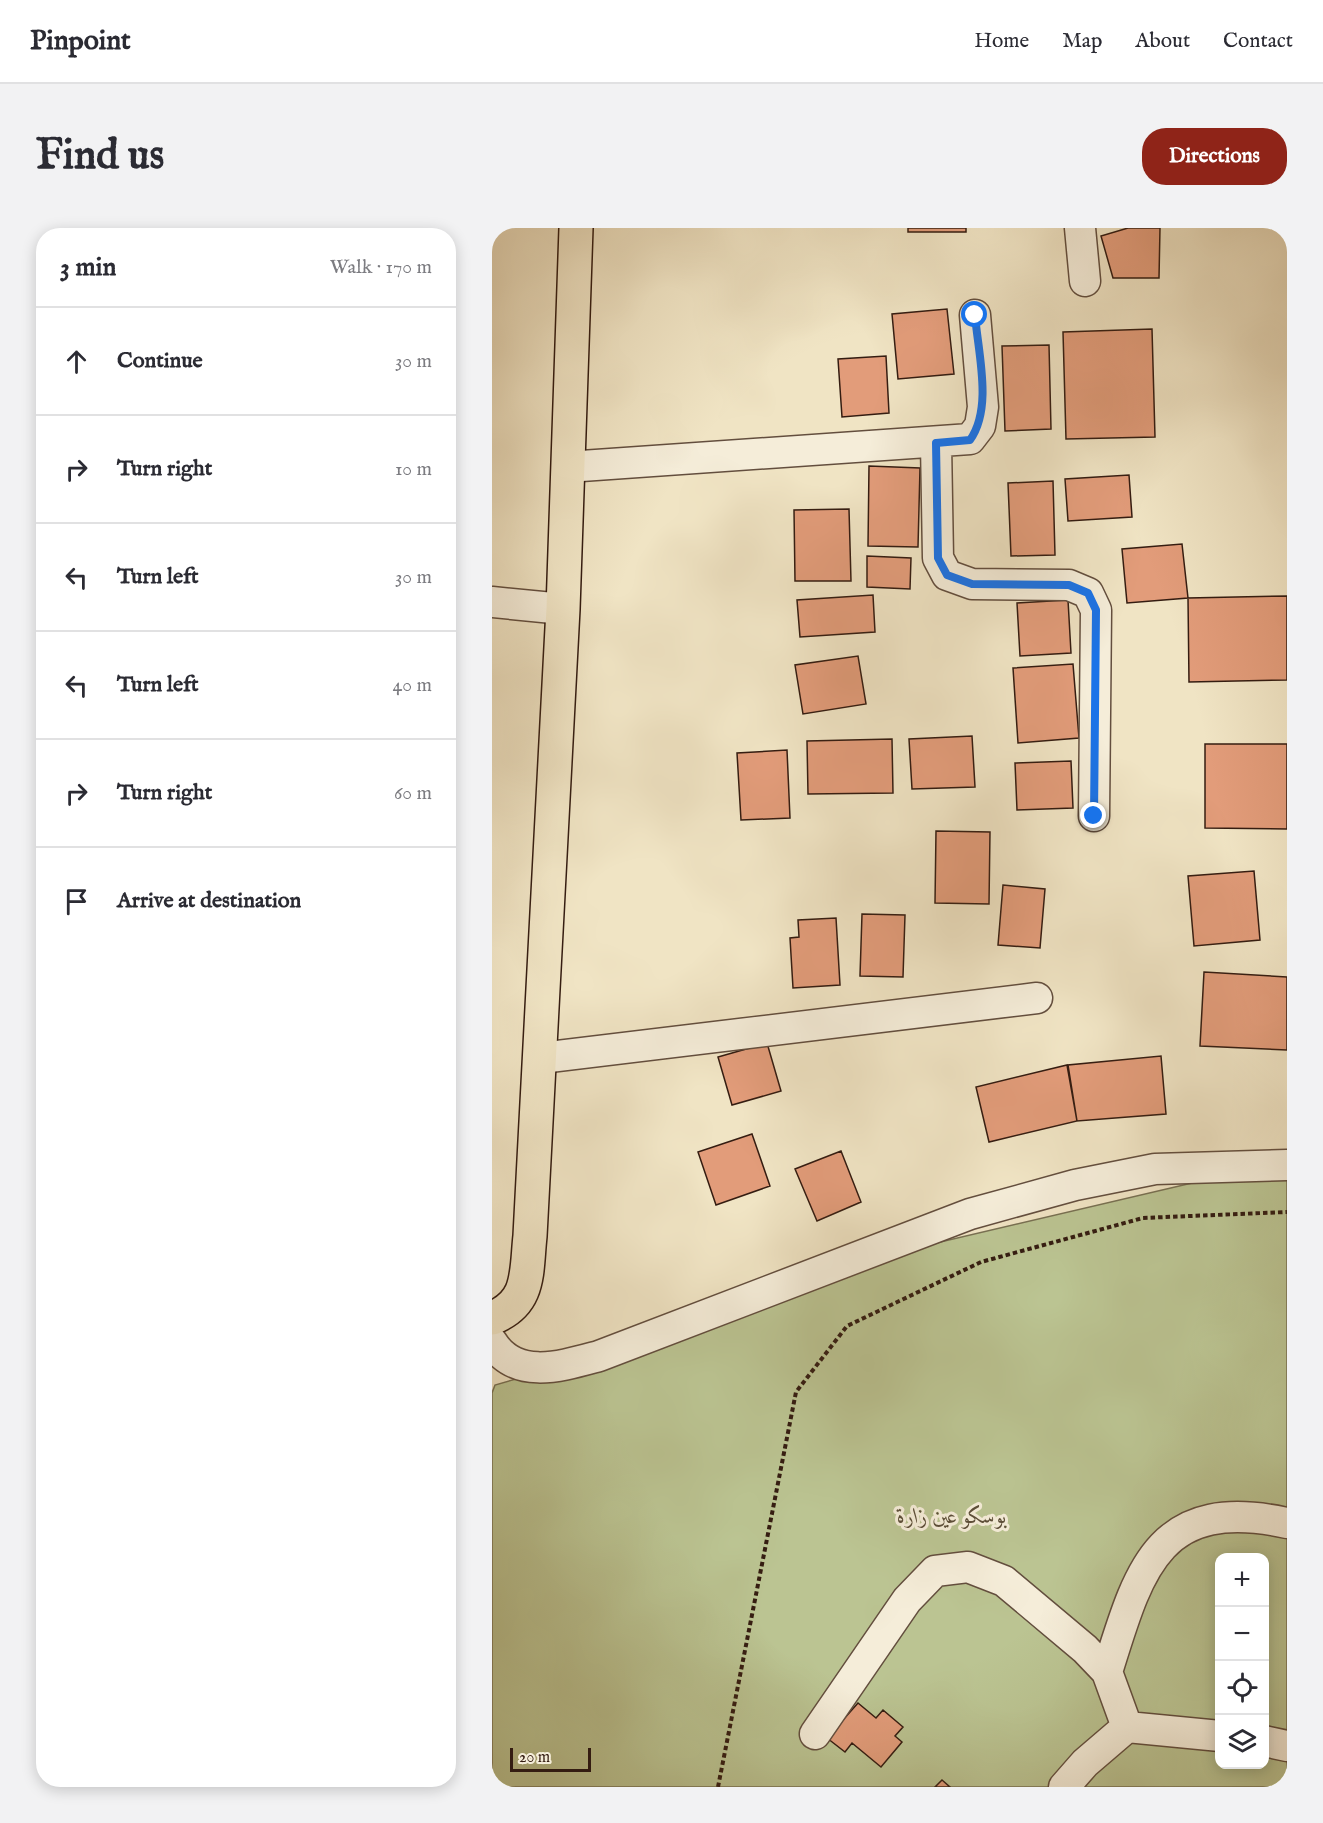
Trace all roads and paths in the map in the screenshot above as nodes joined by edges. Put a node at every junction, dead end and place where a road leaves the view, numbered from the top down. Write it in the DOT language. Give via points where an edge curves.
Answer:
graph roads {
  1 [pos="576,228"];
  2 [pos="1080,228"];
  3 [pos="1085,281"];
  4 [pos="975,315"];
  5 [pos="936,443"];
  6 [pos="567,467"];
  7 [pos="492,602"];
  8 [pos="562,609"];
  9 [pos="1094,816"];
  10 [pos="1037,998"];
  11 [pos="541,1058"];
  12 [pos="1287,1165"];
  13 [pos="1287,1212"];
  14 [pos="492,1318"];
  15 [pos="492,1342"];
  16 [pos="1287,1523"];
  17 [pos="1107,1672"];
  18 [pos="1127,1727"];
  19 [pos="814,1734"];
  20 [pos="1215,1736"];
  21 [pos="1269,1742"];
  22 [pos="1287,1746"];
  23 [pos="718,1787"];
  24 [pos="1064,1787"];
  1 -- 6 [label="main road"];
  2 -- 3 [label="street"];
  4 -- 5 [label="street" via="983,407 980,426 970,440"];
  5 -- 6 [label="street"];
  5 -- 9 [label="street" via="938,558 947,575 972,584 1069,585 1088,593 1096,610"];
  6 -- 8 [label="main road"];
  7 -- 8 [label="street"];
  8 -- 11 [label="main road"];
  10 -- 11 [label="street"];
  11 -- 14 [label="main road" via="525,1286 516,1305"];
  12 -- 15 [label="street" via="1155,1169 1023,1197 599,1356 556,1367 522,1366 500,1355"];
  13 -- 23 [label="path" via="1143,1218 981,1262 848,1326 795,1392"];
  16 -- 17 [label="street" via="1256,1516 1223,1516 1196,1523 1168,1541 1147,1562"];
  17 -- 18 [label="street"];
  17 -- 19 [label="street" via="1004,1581 968,1567 935,1570 884,1631"];
  18 -- 20 [label="street"];
  18 -- 24 [label="street"];
  21 -- 22 [label="street"];
}
